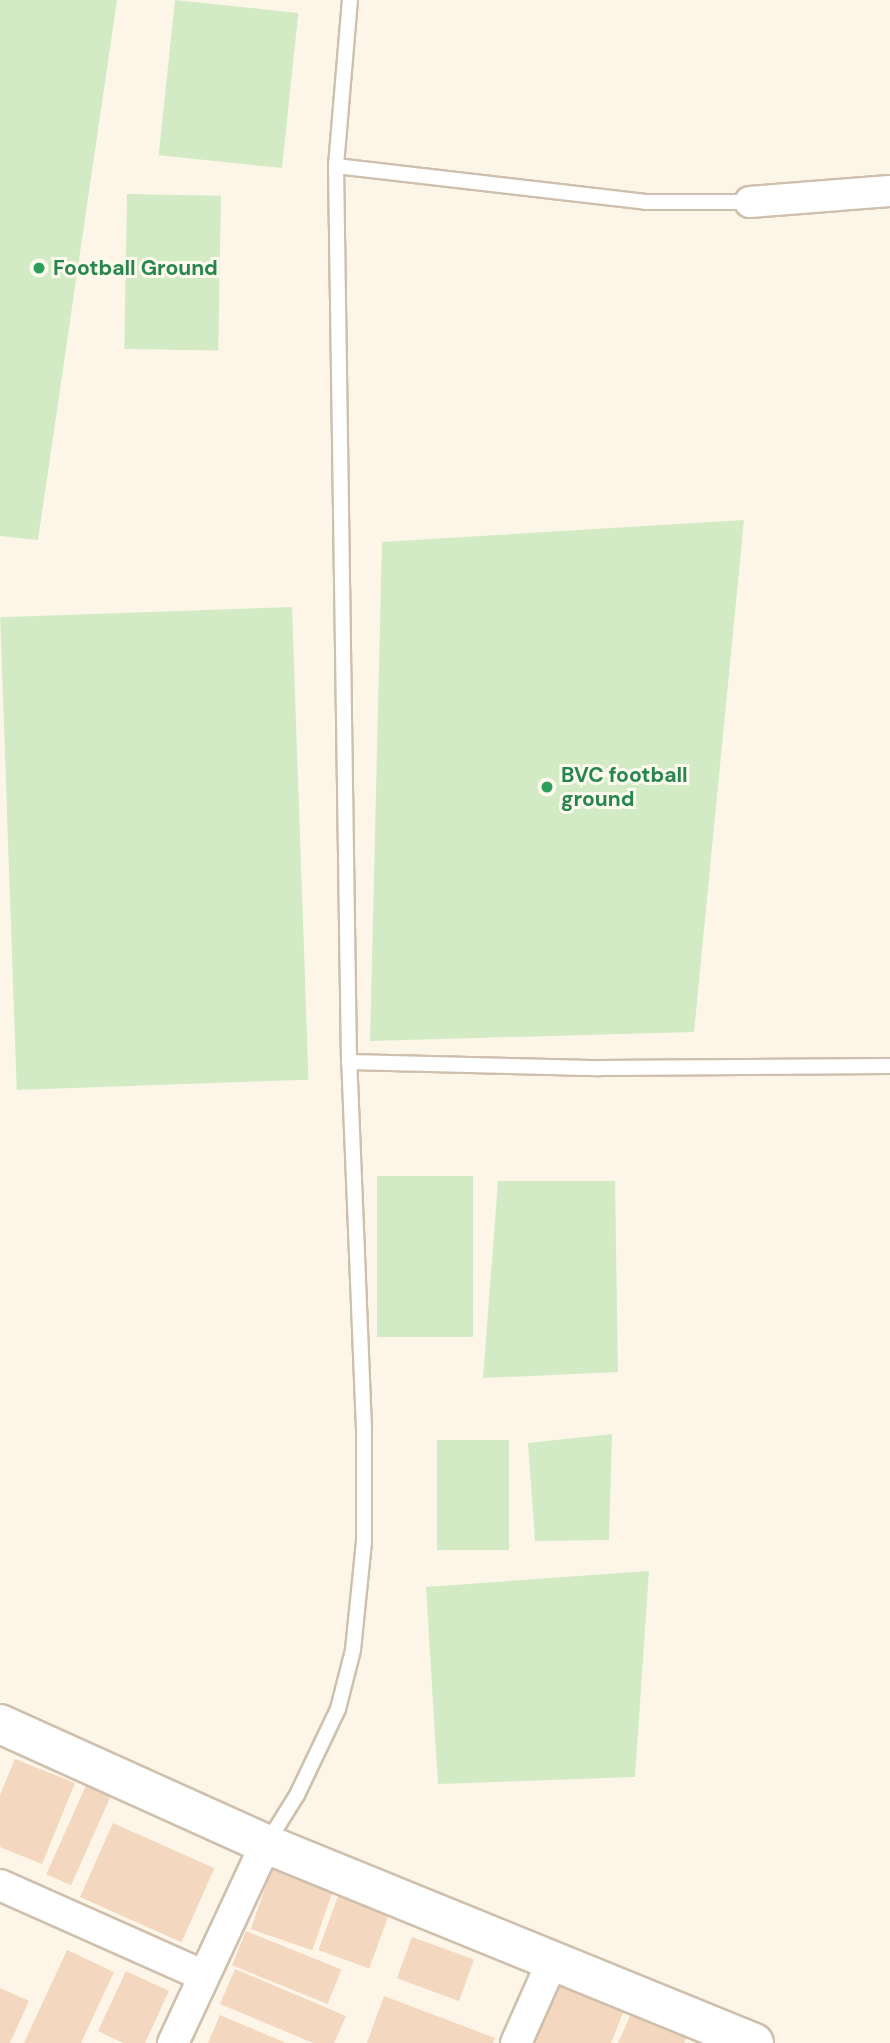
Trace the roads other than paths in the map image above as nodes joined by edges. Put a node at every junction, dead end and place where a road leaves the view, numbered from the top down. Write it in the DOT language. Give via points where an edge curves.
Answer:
graph roads {
  1 [pos="350,0"];
  2 [pos="336,166"];
  3 [pos="890,191"];
  4 [pos="750,202"];
  5 [pos="349,1062"];
  6 [pos="890,1066"];
  7 [pos="0,1724"];
  8 [pos="266,1844"];
  9 [pos="0,1885"];
  10 [pos="552,1962"];
  11 [pos="204,1976"];
  12 [pos="173,2043"];
  13 [pos="516,2043"];
  14 [pos="754,2043"];
  1 -- 2 [label="lane"];
  2 -- 4 [label="lane" via="646,202"];
  2 -- 5 [label="lane"];
  3 -- 4 [label="street"];
  5 -- 6 [label="lane" via="600,1068"];
  5 -- 8 [label="lane" via="364,1429 364,1542 353,1650 338,1709 297,1795"];
  7 -- 8 [label="street"];
  8 -- 10 [label="street"];
  8 -- 11 [label="street"];
  9 -- 11 [label="street"];
  10 -- 13 [label="street"];
  10 -- 14 [label="street"];
  11 -- 12 [label="street"];
}
